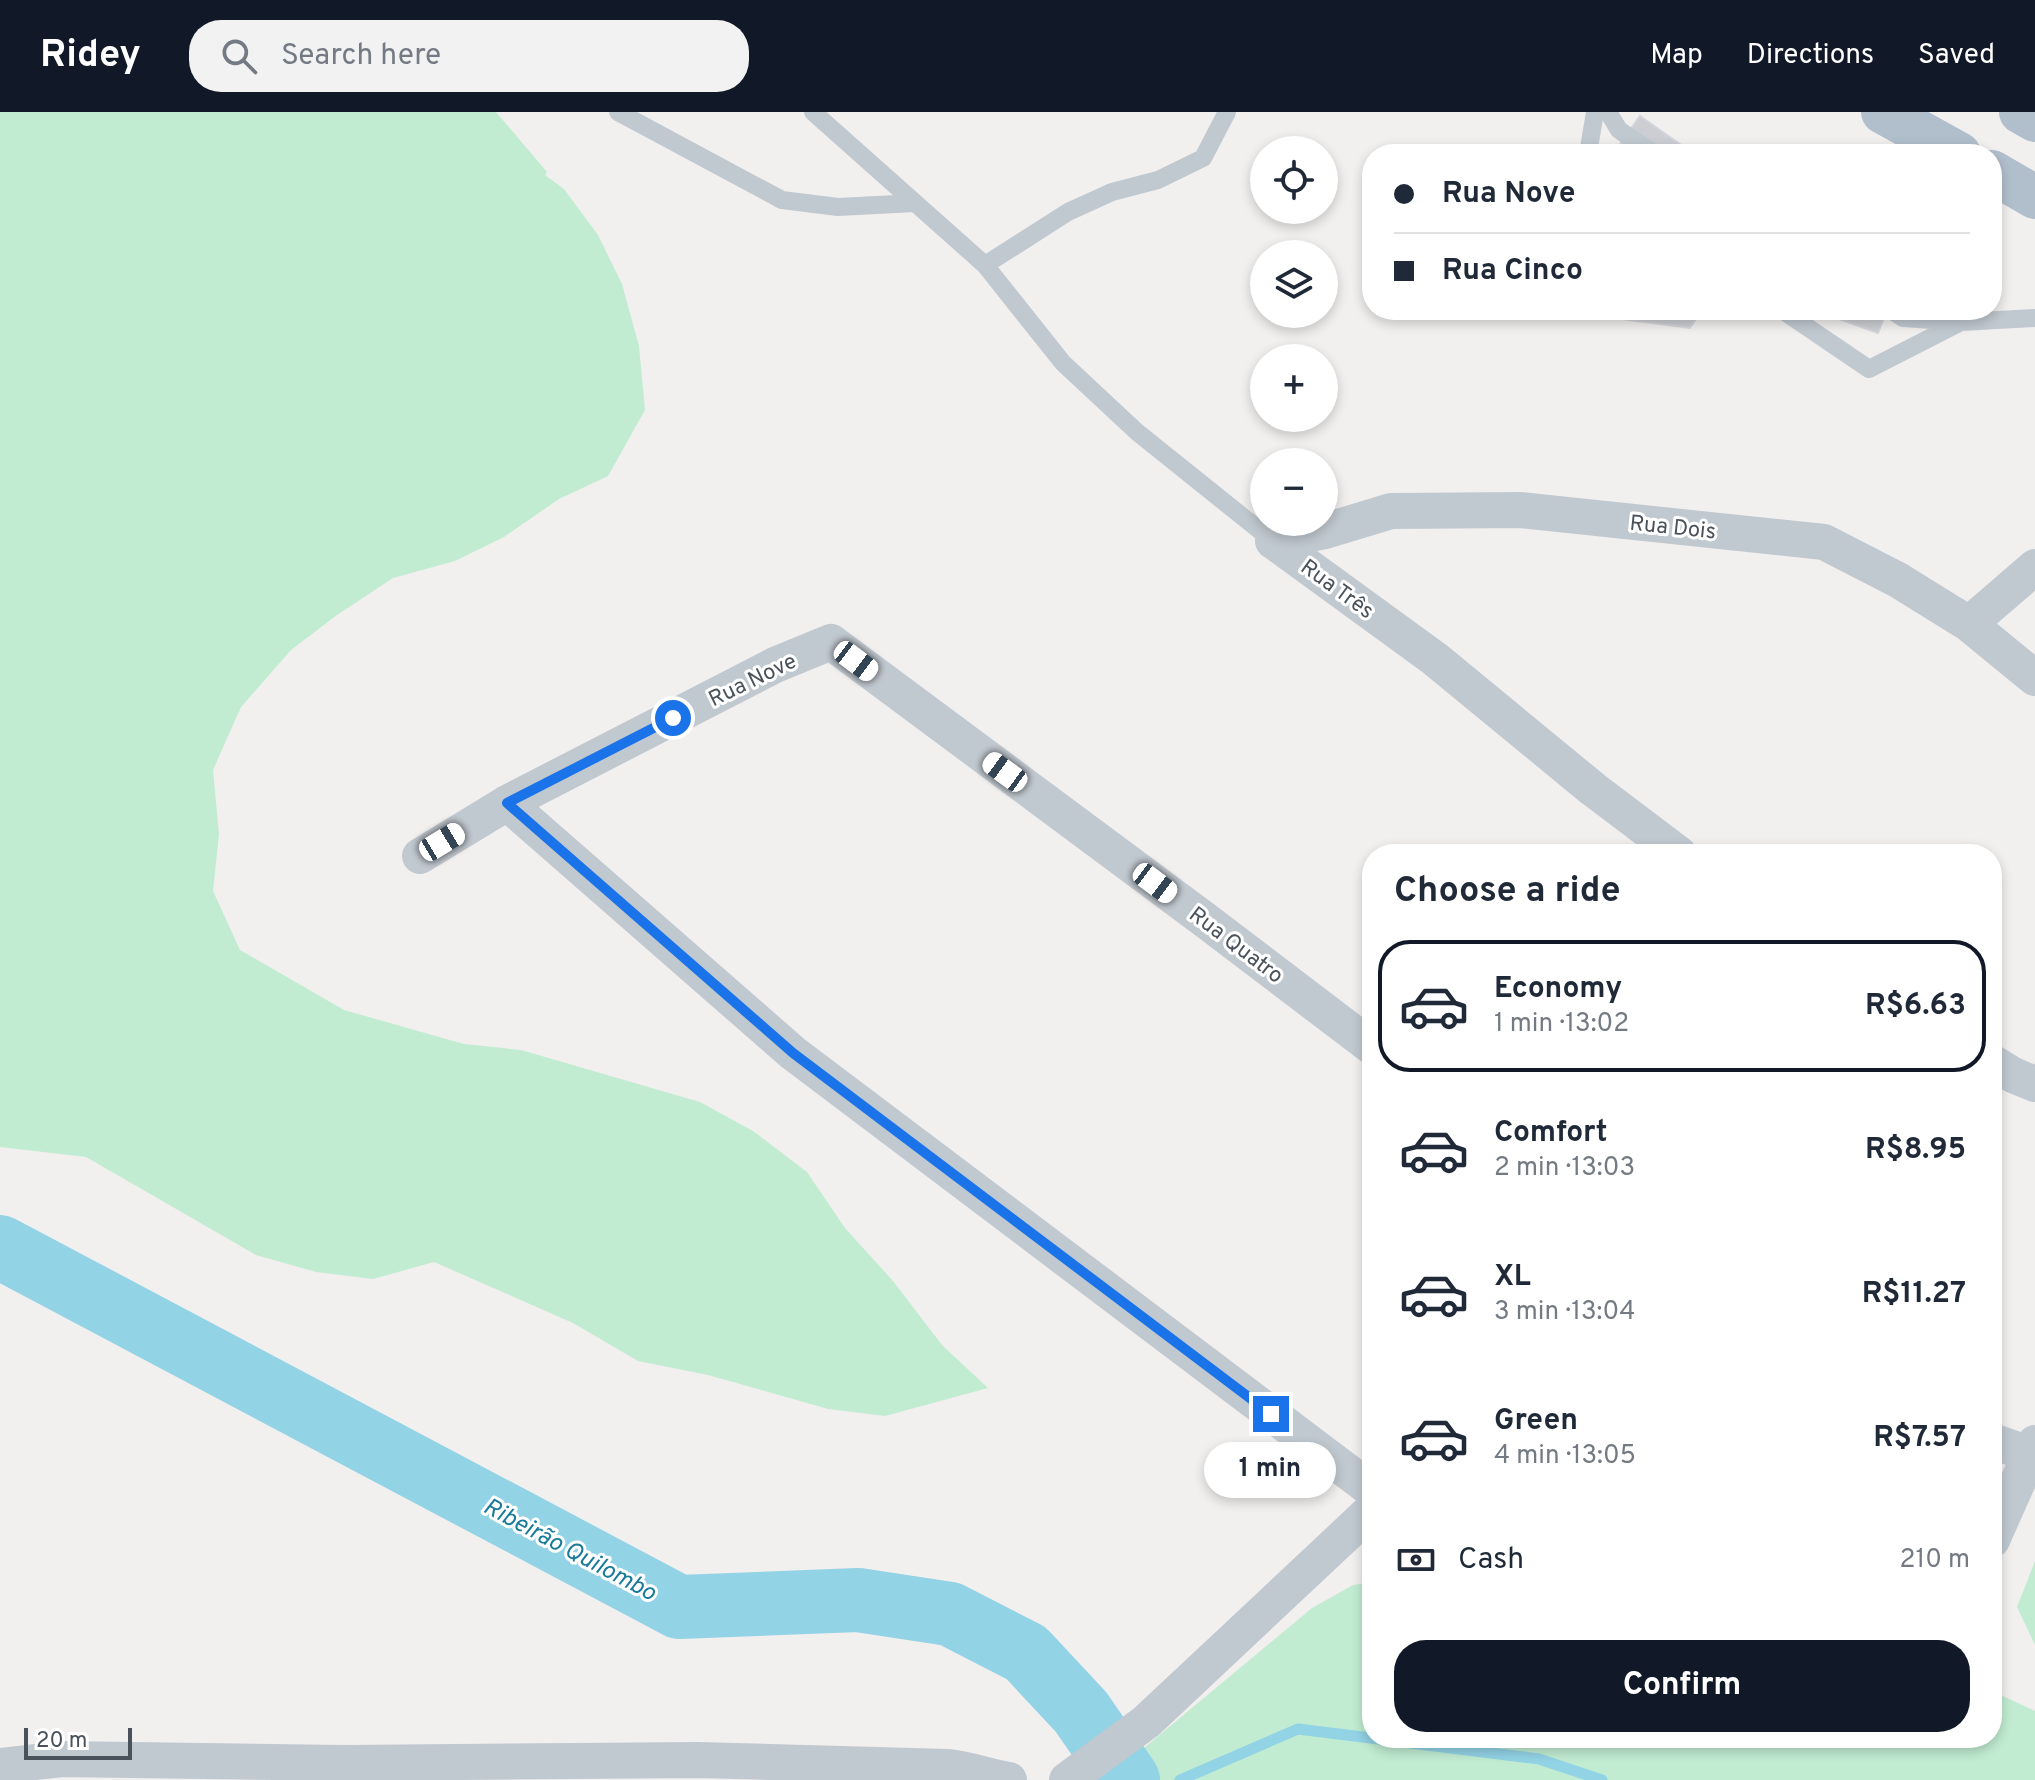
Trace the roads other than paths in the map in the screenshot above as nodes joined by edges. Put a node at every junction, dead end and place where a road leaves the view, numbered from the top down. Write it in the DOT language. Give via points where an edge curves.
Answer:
graph roads {
  1 [pos="618,112"];
  2 [pos="813,112"];
  3 [pos="1227,112"];
  4 [pos="1595,112"];
  5 [pos="1608,112"];
  6 [pos="1883,112"];
  7 [pos="2021,112"];
  8 [pos="2035,120"];
  9 [pos="1590,144"];
  10 [pos="1640,144"];
  11 [pos="1941,144"];
  12 [pos="2002,178"];
  13 [pos="2035,197"];
  14 [pos="915,203"];
  15 [pos="985,265"];
  16 [pos="2035,318"];
  17 [pos="1797,320"];
  18 [pos="1932,320"];
  19 [pos="1998,320"];
  20 [pos="2002,320"];
  21 [pos="1961,322"];
  22 [pos="1273,541"];
  23 [pos="2035,567"];
  24 [pos="1969,624"];
  25 [pos="831,642"];
  26 [pos="2035,678"];
  27 [pos="507,803"];
  28 [pos="1666,844"];
  29 [pos="420,856"];
  30 [pos="1362,1039"];
  31 [pos="2002,1068"];
  32 [pos="2035,1084"];
  33 [pos="2002,1444"];
  34 [pos="2033,1452"];
  35 [pos="1362,1482"];
  36 [pos="1362,1519"];
  37 [pos="2002,1519"];
  38 [pos="0,1766"];
  39 [pos="696,1770"];
  40 [pos="344,1771"];
  41 [pos="995,1779"];
  42 [pos="1068,1780"];
  1 -- 14 [label="lane" via="782,200 838,207"];
  2 -- 14 [label="lane, Rua Três"];
  3 -- 15 [label="lane" via="1203,158 1068,212"];
  4 -- 9 [label="lane"];
  5 -- 10 [label="lane" via="1619,130"];
  6 -- 11 [label="main road"];
  7 -- 8 [label="main road"];
  12 -- 13 [label="main road"];
  14 -- 15 [label="lane, Rua Três"];
  15 -- 22 [label="lane, Rua Três" via="1063,363 1137,432"];
  16 -- 20 [label="lane"];
  17 -- 21 [label="lane" via="1869,369"];
  18 -- 21 [label="lane"];
  19 -- 21 [label="lane"];
  22 -- 24 [label="street, Rua Dois" via="1391,511 1520,510 1824,542"];
  22 -- 28 [label="street, Rua Três" via="1435,659"];
  23 -- 24 [label="street"];
  24 -- 26 [label="street, Rua Dois"];
  25 -- 27 [label="street, Rua Nove" via="775,665"];
  25 -- 30 [label="street, Rua Quatro"];
  27 -- 29 [label="street, Rua Nove"];
  27 -- 35 [label="street" via="793,1053"];
  31 -- 32 [label="street"];
  33 -- 34 [label="street"];
  34 -- 37 [label="street"];
  36 -- 42 [label="street" via="1146,1722"];
  38 -- 40 [label="street" via="62,1759"];
  39 -- 40 [label="street"];
  39 -- 41 [label="street" via="948,1767"];
}
